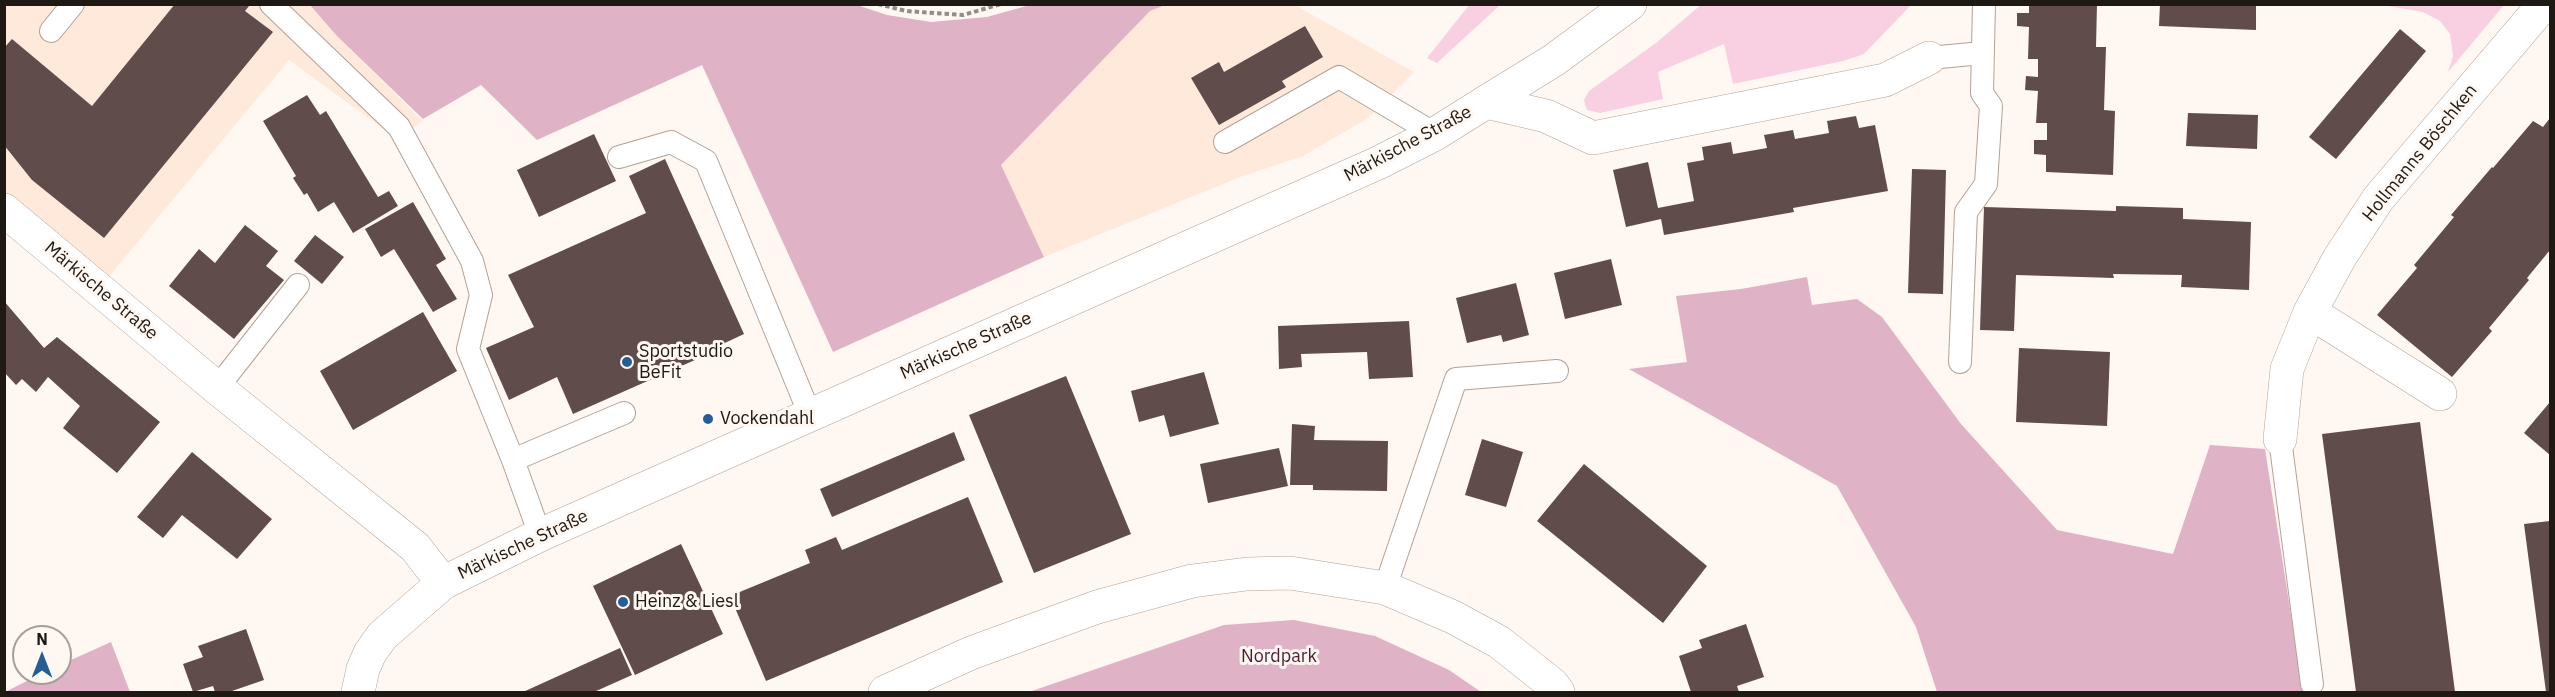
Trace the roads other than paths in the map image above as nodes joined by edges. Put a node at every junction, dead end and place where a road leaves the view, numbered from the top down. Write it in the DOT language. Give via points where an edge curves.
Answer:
graph roads {
  1 [pos="73,4"];
  2 [pos="272,4"];
  3 [pos="1601,4"];
  4 [pos="1630,4"];
  5 [pos="1984,4"];
  6 [pos="2544,4"];
  7 [pos="51,31"];
  8 [pos="1982,53"];
  9 [pos="1929,57"];
  10 [pos="1486,102"];
  11 [pos="1435,134"];
  12 [pos="1225,142"];
  13 [pos="619,157"];
  14 [pos="4,210"];
  15 [pos="298,285"];
  16 [pos="2310,312"];
  17 [pos="1960,363"];
  18 [pos="1557,371"];
  19 [pos="217,388"];
  20 [pos="2440,394"];
  21 [pos="624,413"];
  22 [pos="810,415"];
  23 [pos="2280,439"];
  24 [pos="513,460"];
  25 [pos="540,535"];
  26 [pos="443,583"];
  27 [pos="1385,588"];
  28 [pos="2312,684"];
  29 [pos="358,693"];
  30 [pos="885,693"];
  31 [pos="1558,693"];
  1 -- 7 [label="lane"];
  2 -- 24 [label="lane" via="399,127 472,261 481,295 468,349"];
  3 -- 10 [label="main road, Märkische Straße"];
  4 -- 10 [label="main road, Märkische Straße" via="1554,60"];
  5 -- 8 [label="lane"];
  6 -- 16 [label="main road, Hollmanns Böschken" via="2378,199 2340,256"];
  8 -- 9 [label="lane"];
  8 -- 17 [label="lane" via="1982,93 1991,106 1986,184 1966,212"];
  9 -- 10 [label="main road, Märkische Straße" via="1885,80 1593,138 1546,116"];
  10 -- 11 [label="main road, Märkische Straße"];
  11 -- 12 [label="lane" via="1339,76"];
  11 -- 22 [label="main road, Märkische Straße" via="1378,164"];
  13 -- 22 [label="lane" via="671,142 706,161"];
  14 -- 19 [label="main road, Märkische Straße"];
  15 -- 19 [label="lane"];
  16 -- 20 [label="main road"];
  16 -- 23 [label="main road, Hollmanns Böschken" via="2287,369"];
  18 -- 27 [label="lane" via="1456,379"];
  19 -- 26 [label="main road, Märkische Straße" via="415,547"];
  21 -- 24 [label="lane"];
  22 -- 25 [label="main road, Märkische Straße"];
  23 -- 28 [label="lane"];
  24 -- 25 [label="lane"];
  25 -- 26 [label="main road, Märkische Straße"];
  26 -- 29 [label="main road, Märkische Straße" via="382,636 363,669"];
  27 -- 30 [label="main road" via="1290,573 1192,580 1087,611 971,653"];
  27 -- 31 [label="main road" via="1453,616 1499,642"];
}
